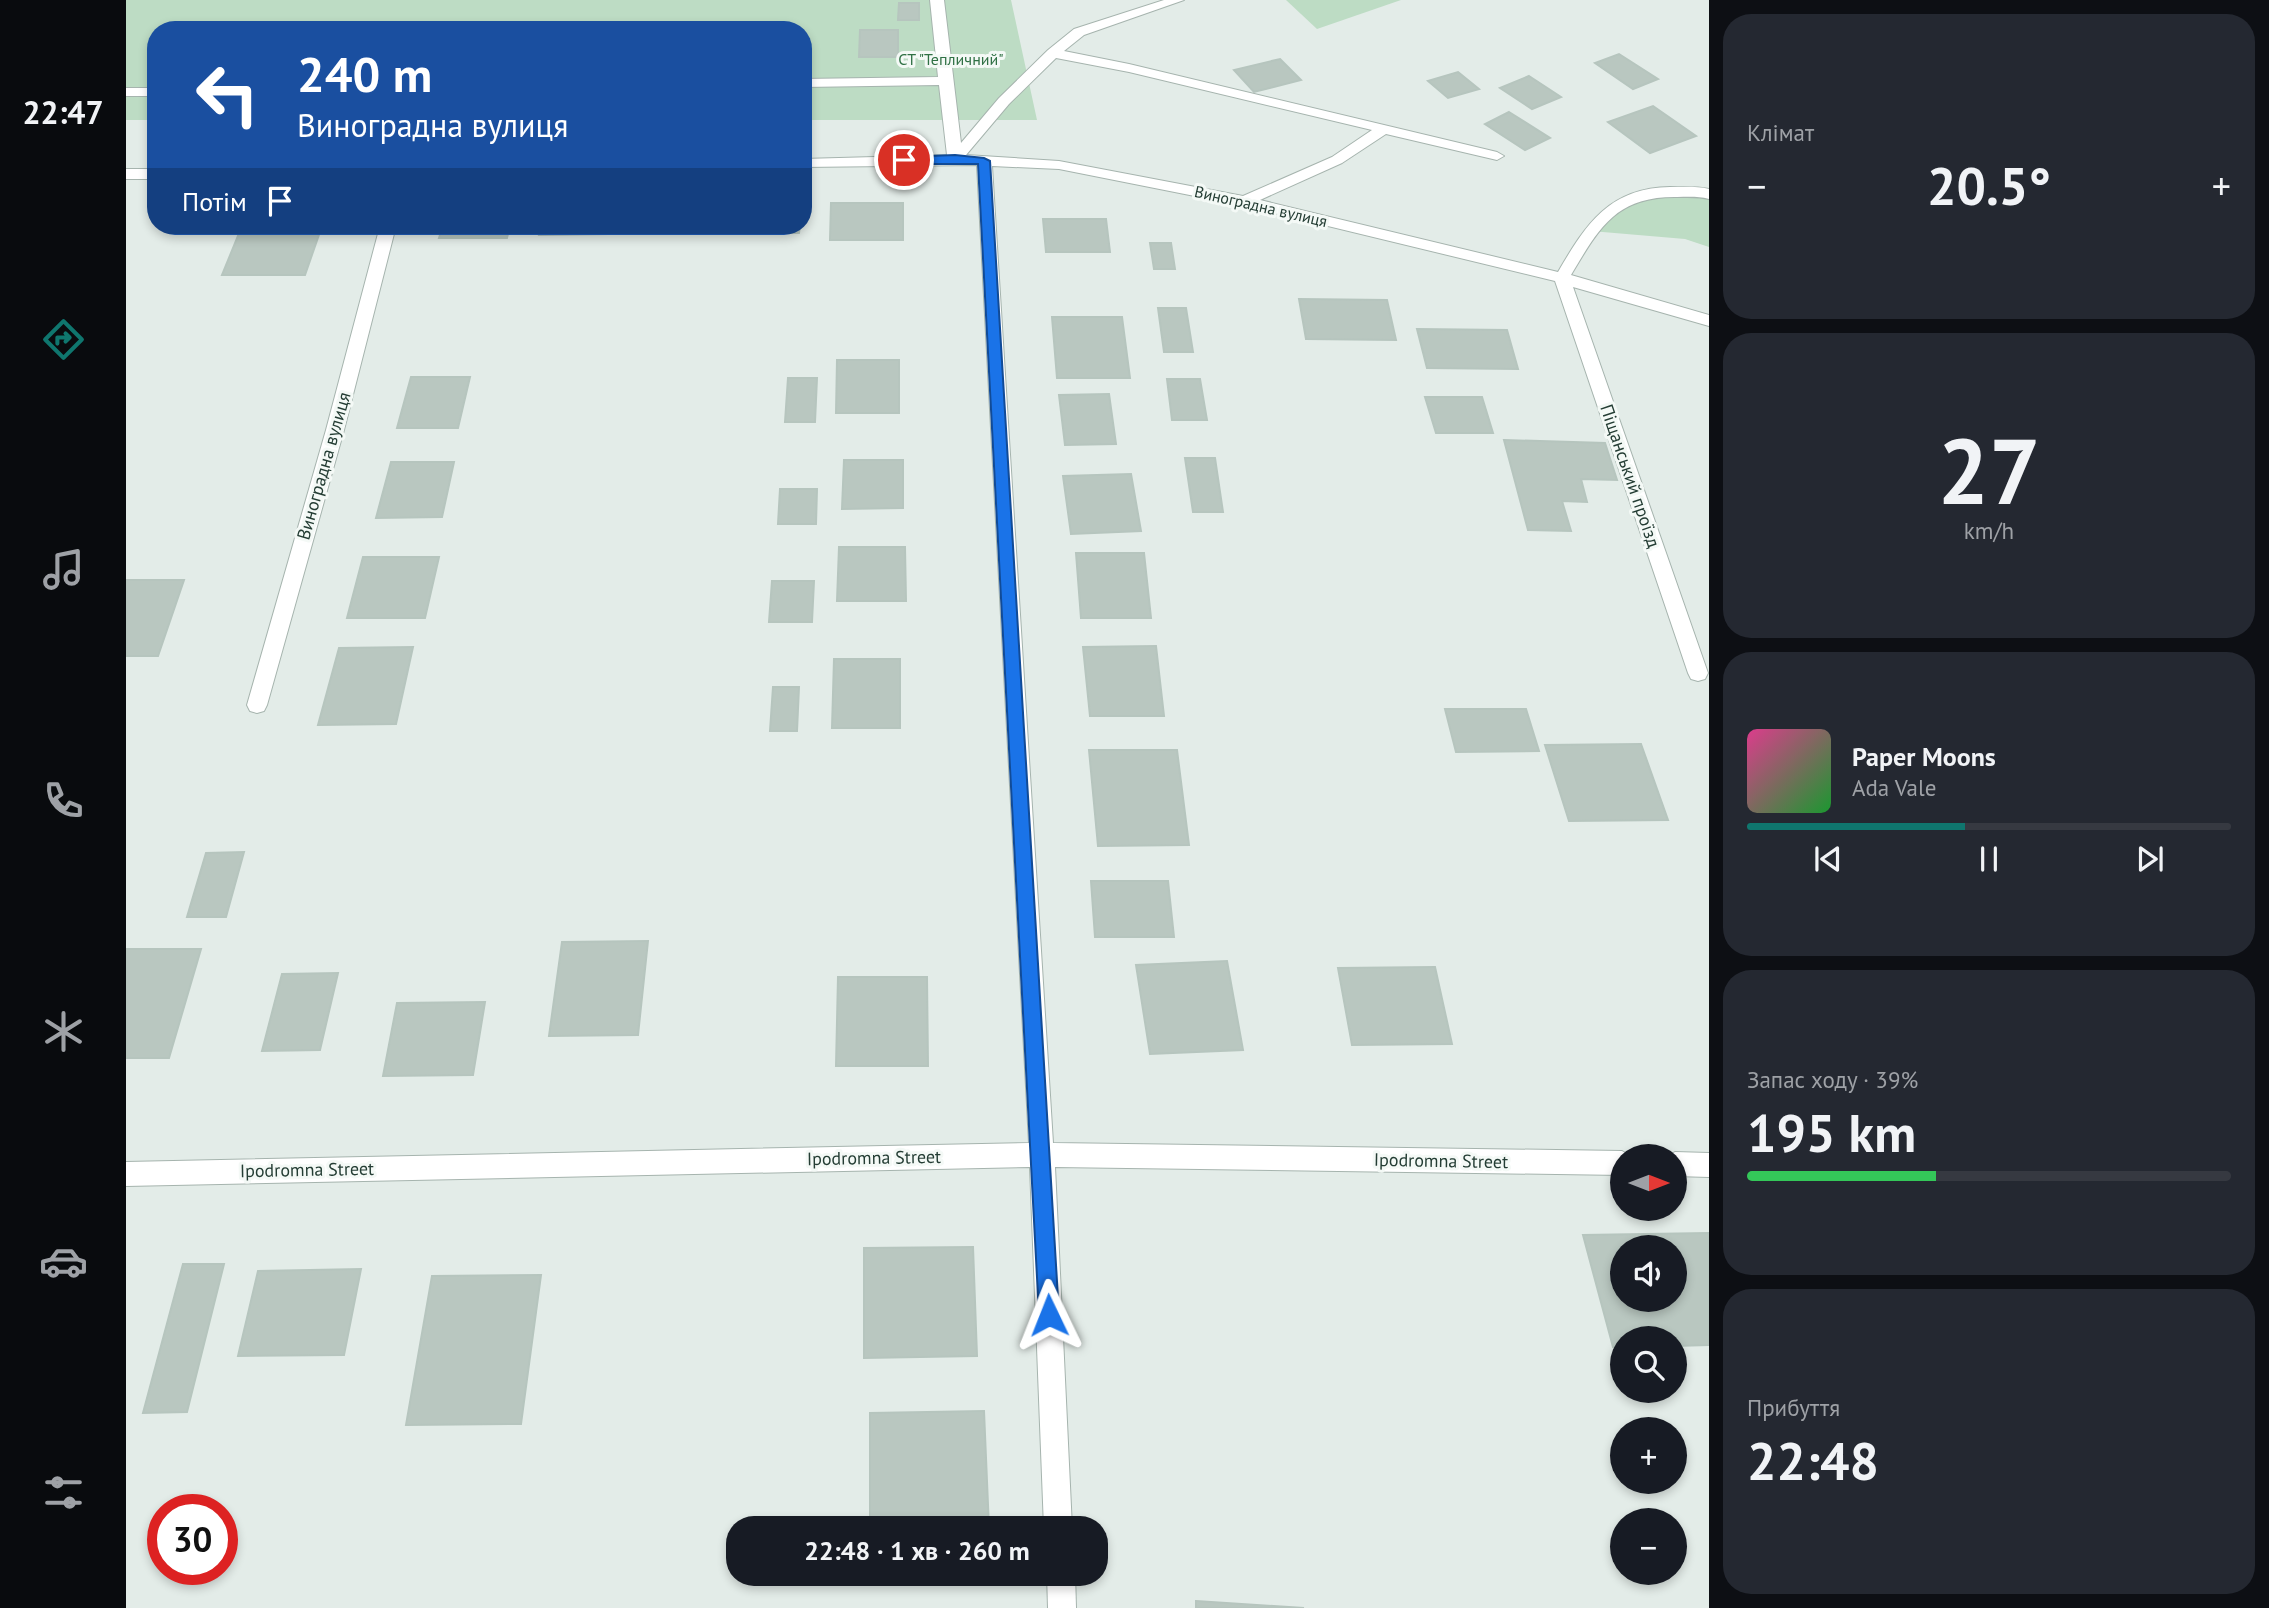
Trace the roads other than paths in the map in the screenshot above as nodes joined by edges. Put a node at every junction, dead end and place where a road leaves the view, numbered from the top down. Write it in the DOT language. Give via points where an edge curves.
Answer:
graph roads {
  1 [pos="937,0"];
  2 [pos="1177,0"];
  3 [pos="1053,53"];
  4 [pos="946,81"];
  5 [pos="812,83"];
  6 [pos="126,92"];
  7 [pos="147,92"];
  8 [pos="1384,129"];
  9 [pos="1497,156"];
  10 [pos="955,159"];
  11 [pos="984,161"];
  12 [pos="812,163"];
  13 [pos="126,174"];
  14 [pos="147,174"];
  15 [pos="1709,194"];
  16 [pos="1244,201"];
  17 [pos="386,235"];
  18 [pos="1562,278"];
  19 [pos="1709,321"];
  20 [pos="1698,673"];
  21 [pos="257,705"];
  22 [pos="1042,1155"];
  23 [pos="1610,1163"];
  24 [pos="1687,1164"];
  25 [pos="1709,1165"];
  26 [pos="126,1174"];
  27 [pos="1058,1516"];
  28 [pos="1061,1586"];
  29 [pos="1062,1608"];
  1 -- 4 [label="street"];
  2 -- 3 [label="street" via="1079,32"];
  3 -- 8 [label="street"];
  3 -- 10 [label="street"];
  4 -- 5 [label="street"];
  4 -- 10 [label="street"];
  6 -- 7 [label="street"];
  8 -- 9 [label="street"];
  8 -- 16 [label="street" via="1337,160"];
  10 -- 11 [label="street, Виноградна вулиця"];
  10 -- 12 [label="street, Виноградна вулиця"];
  11 -- 16 [label="street, Виноградна вулиця" via="1059,165"];
  11 -- 22 [label="street"];
  13 -- 14 [label="street"];
  15 -- 18 [label="street" via="1638,196 1609,211"];
  16 -- 18 [label="street, Виноградна вулиця"];
  17 -- 21 [label="street, Виноградна вулиця"];
  18 -- 19 [label="street, Виноградна вулиця"];
  18 -- 20 [label="street, Піщанський проїзд"];
  22 -- 23 [label="street, Ipodromna Street"];
  22 -- 26 [label="street, Ipodromna Street"];
  22 -- 27 [label="street"];
  24 -- 25 [label="street"];
  28 -- 29 [label="street"];
}
